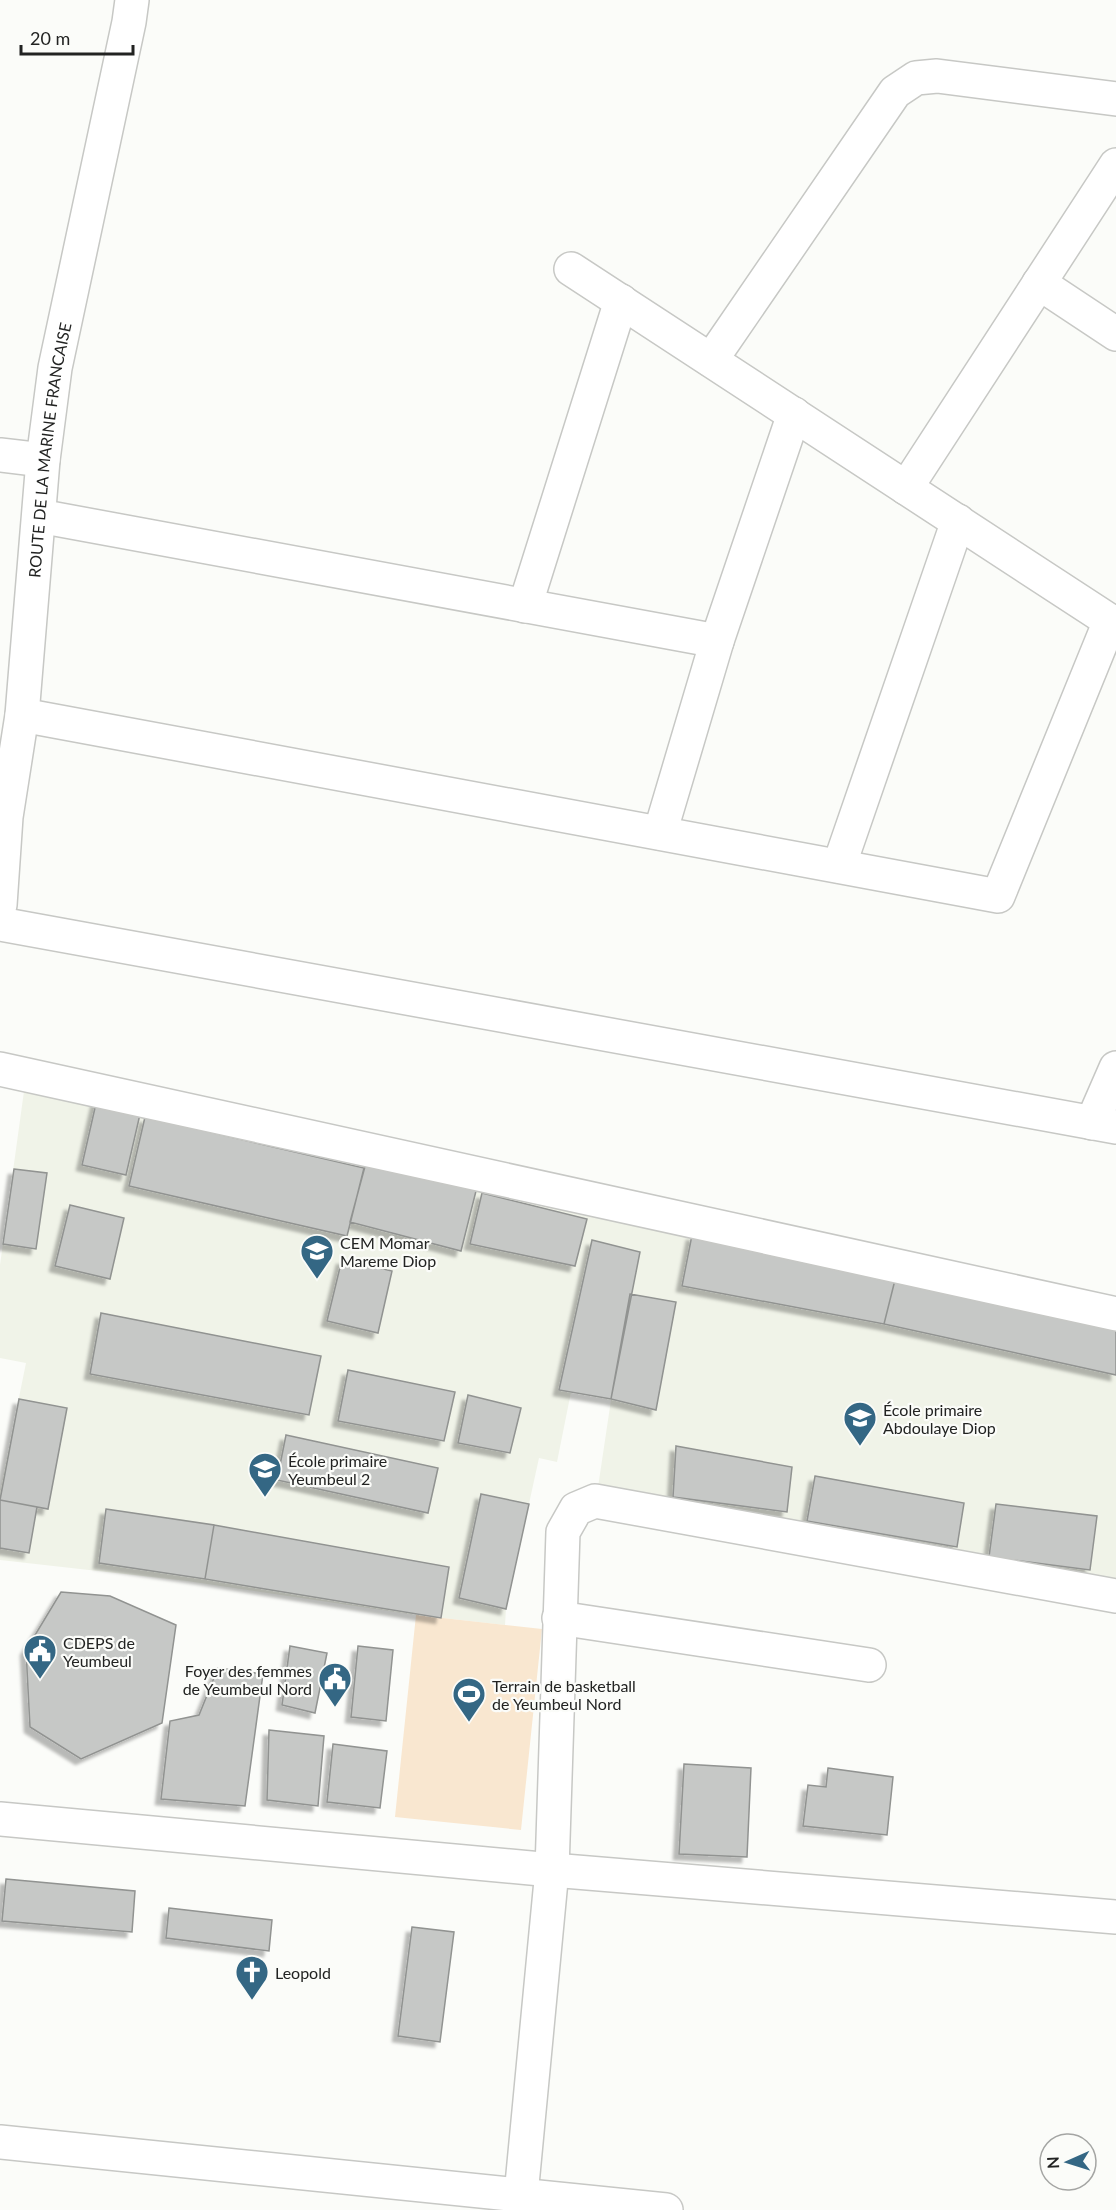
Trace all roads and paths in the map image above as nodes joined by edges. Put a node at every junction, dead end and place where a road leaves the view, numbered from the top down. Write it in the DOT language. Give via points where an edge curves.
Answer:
graph roads {
  1 [pos="123,7"];
  2 [pos="1116,99"];
  3 [pos="1116,165"];
  4 [pos="571,269"];
  5 [pos="1039,283"];
  6 [pos="621,301"];
  7 [pos="1116,334"];
  8 [pos="711,360"];
  9 [pos="794,414"];
  10 [pos="0,455"];
  11 [pos="43,460"];
  12 [pos="906,488"];
  13 [pos="39,516"];
  14 [pos="958,521"];
  15 [pos="525,606"];
  16 [pos="1113,623"];
  17 [pos="717,641"];
  18 [pos="22,715"];
  19 [pos="3,816"];
  20 [pos="660,834"];
  21 [pos="839,866"];
  22 [pos="0,905"];
  23 [pos="0,924"];
  24 [pos="1116,1068"];
  25 [pos="0,1069"];
  26 [pos="1104,1125"];
  27 [pos="1116,1314"];
  28 [pos="1116,1596"];
  29 [pos="559,1618"];
  30 [pos="869,1665"];
  31 [pos="0,1819"];
  32 [pos="552,1870"];
  33 [pos="1116,1917"];
  34 [pos="0,2142"];
  35 [pos="521,2195"];
  36 [pos="666,2210"];
  1 -- 11 [label="street, ROUTE DE LA MARINE FRANCAISE" via="55,368"];
  2 -- 8 [label="street" via="937,76 916,78 895,92"];
  3 -- 5 [label="street"];
  4 -- 6 [label="street"];
  5 -- 7 [label="street"];
  5 -- 12 [label="street"];
  6 -- 8 [label="street"];
  6 -- 15 [label="street"];
  8 -- 9 [label="street"];
  9 -- 12 [label="street"];
  9 -- 17 [label="street"];
  10 -- 11 [label="street"];
  11 -- 13 [label="street, ROUTE DE LA MARINE FRANCAISE"];
  12 -- 14 [label="street"];
  13 -- 15 [label="street"];
  13 -- 18 [label="street, ROUTE DE LA MARINE FRANCAISE"];
  14 -- 16 [label="street"];
  14 -- 21 [label="street"];
  15 -- 17 [label="street"];
  16 -- 21 [label="street" via="998,896"];
  17 -- 20 [label="street"];
  18 -- 19 [label="street, ROUTE DE LA MARINE FRANCAISE"];
  18 -- 20 [label="street"];
  19 -- 22 [label="street, ROUTE DE LA MARINE FRANCAISE"];
  20 -- 21 [label="street"];
  23 -- 26 [label="street"];
  24 -- 26 [label="street"];
  25 -- 27 [label="street"];
  28 -- 29 [label="street" via="595,1501 576,1509 562,1532"];
  29 -- 30 [label="street"];
  29 -- 32 [label="street"];
  31 -- 32 [label="street"];
  32 -- 33 [label="street"];
  32 -- 35 [label="street"];
  34 -- 35 [label="street"];
  35 -- 36 [label="street"];
}
